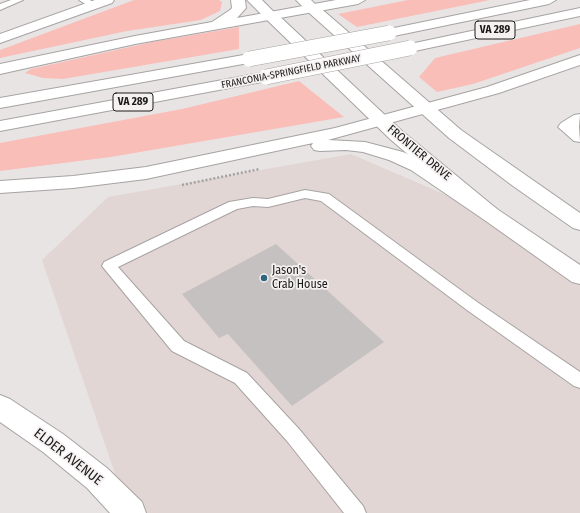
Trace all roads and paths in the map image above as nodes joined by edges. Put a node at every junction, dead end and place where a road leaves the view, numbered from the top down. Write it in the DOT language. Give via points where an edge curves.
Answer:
graph roads {
  1 [pos="20,0"];
  2 [pos="107,0"];
  3 [pos="238,0"];
  4 [pos="254,0"];
  5 [pos="358,0"];
  6 [pos="548,0"];
  7 [pos="88,2"];
  8 [pos="307,4"];
  9 [pos="0,7"];
  10 [pos="580,12"];
  11 [pos="270,15"];
  12 [pos="209,26"];
  13 [pos="0,39"];
  14 [pos="580,60"];
  15 [pos="0,69"];
  16 [pos="0,103"];
  17 [pos="426,108"];
  18 [pos="381,121"];
  19 [pos="0,126"];
  20 [pos="245,153"];
  21 [pos="0,187"];
  22 [pos="490,214"];
  23 [pos="580,223"];
  24 [pos="580,276"];
  25 [pos="580,381"];
  26 [pos="0,407"];
  27 [pos="131,513"];
  28 [pos="356,513"];
  1 -- 9 [label="lane"];
  2 -- 7 [label="main road"];
  3 -- 12 [label="main road" via="239,8 235,13"];
  4 -- 11 [label="main road, FRONTIER DRIVE"];
  5 -- 8 [label="main road"];
  6 -- 16 [label="main road, FRANCONIA-SPRINGFIELD PARKWAY / VA 289, bridge" via="389,33"];
  7 -- 13 [label="main road"];
  8 -- 11 [label="main road"];
  8 -- 17 [label="main road"];
  10 -- 19 [label="main road, FRANCONIA-SPRINGFIELD PARKWAY / VA 289, bridge" via="266,77"];
  11 -- 12 [label="main road"];
  11 -- 18 [label="main road, FRONTIER DRIVE"];
  12 -- 15 [label="main road"];
  14 -- 17 [label="main road" via="521,81"];
  17 -- 18 [label="main road"];
  17 -- 23 [label="main road" via="490,161"];
  18 -- 20 [label="main road"];
  18 -- 22 [label="main road, FRONTIER DRIVE"];
  20 -- 21 [label="main road" via="110,178"];
  20 -- 22 [label="main road" via="334,145 375,148 418,166"];
  22 -- 24 [label="main road, FRONTIER DRIVE"];
  25 -- 28 [label="lane" via="466,302 325,197 305,194 268,203 234,205 109,266 178,346 241,378 293,435"];
  26 -- 27 [label="main road, ELDER AVENUE" via="53,443 97,478"];
}
